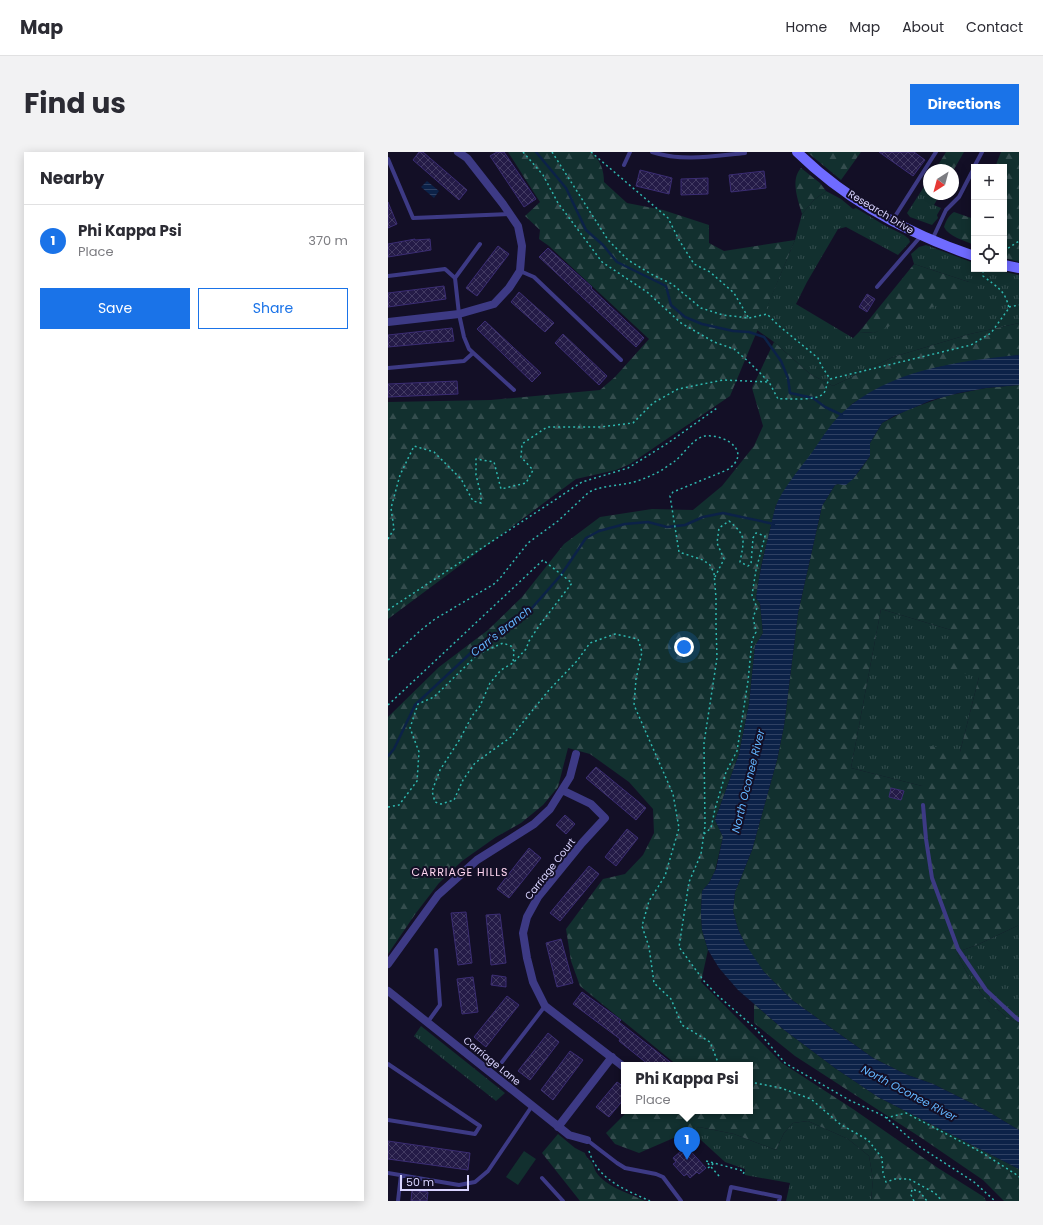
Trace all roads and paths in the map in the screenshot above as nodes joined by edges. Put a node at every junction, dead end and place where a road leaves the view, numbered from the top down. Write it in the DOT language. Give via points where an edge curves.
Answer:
graph roads {
  1 [pos="458,152"];
  2 [pos="523,152"];
  3 [pos="552,152"];
  4 [pos="591,152"];
  5 [pos="630,152"];
  6 [pos="652,152"];
  7 [pos="797,152"];
  8 [pos="936,152"];
  9 [pos="982,152"];
  10 [pos="731,153"];
  11 [pos="745,153"];
  12 [pos="388,159"];
  13 [pos="976,164"];
  14 [pos="624,165"];
  15 [pos="971,173"];
  16 [pos="510,214"];
  17 [pos="891,221"];
  18 [pos="921,236"];
  19 [pos="932,240"];
  20 [pos="1019,241"];
  21 [pos="480,244"];
  22 [pos="1007,249"];
  23 [pos="971,255"];
  24 [pos="1007,266"];
  25 [pos="1019,268"];
  26 [pos="520,271"];
  27 [pos="983,272"];
  28 [pos="388,276"];
  29 [pos="455,278"];
  30 [pos="877,287"];
  31 [pos="1019,305"];
  32 [pos="1009,307"];
  33 [pos="459,314"];
  34 [pos="749,318"];
  35 [pos="388,322"];
  36 [pos="473,353"];
  37 [pos="622,360"];
  38 [pos="388,368"];
  39 [pos="830,379"];
  40 [pos="769,382"];
  41 [pos="514,390"];
  42 [pos="717,408"];
  43 [pos="388,539"];
  44 [pos="715,579"];
  45 [pos="388,610"];
  46 [pos="388,660"];
  47 [pos="512,662"];
  48 [pos="388,705"];
  49 [pos="576,754"];
  50 [pos="562,790"];
  51 [pos="923,805"];
  52 [pos="388,807"];
  53 [pos="704,834"];
  54 [pos="436,950"];
  55 [pos="388,964"];
  56 [pos="388,991"];
  57 [pos="545,1006"];
  58 [pos="1019,1020"];
  59 [pos="427,1023"];
  60 [pos="612,1057"];
  61 [pos="502,1062"];
  62 [pos="718,1062"];
  63 [pos="388,1064"];
  64 [pos="621,1064"];
  65 [pos="753,1083"];
  66 [pos="532,1106"];
  67 [pos="886,1118"];
  68 [pos="388,1120"];
  69 [pos="558,1127"];
  70 [pos="586,1140"];
  71 [pos="590,1152"];
  72 [pos="715,1163"];
  73 [pos="710,1166"];
  74 [pos="708,1168"];
  75 [pos="388,1173"];
  76 [pos="401,1176"];
  77 [pos="719,1176"];
  78 [pos="743,1176"];
  79 [pos="542,1178"];
  80 [pos="1019,1178"];
  81 [pos="398,1201"];
  82 [pos="563,1201"];
  83 [pos="650,1201"];
  84 [pos="681,1201"];
  85 [pos="728,1201"];
  86 [pos="779,1201"];
  87 [pos="914,1201"];
  88 [pos="927,1201"];
  89 [pos="942,1201"];
  90 [pos="995,1201"];
  1 -- 16 [label="street" via="468,158"];
  2 -- 40 [label="path" via="543,175 558,203 602,262 647,292 681,323 714,342 734,349"];
  3 -- 34 [label="path" via="608,240 628,260 672,284 701,308 723,315"];
  4 -- 34 [label="path" via="668,218 694,264 710,272 734,293"];
  5 -- 14 [label="lane"];
  6 -- 10 [label="lane" via="698,158"];
  7 -- 17 [label="street, Research Drive" via="838,186"];
  8 -- 17 [label="lane"];
  9 -- 13 [label="lane"];
  10 -- 11 [label="lane"];
  12 -- 16 [label="lane" via="413,218"];
  15 -- 19 [label="lane" via="959,197 946,210"];
  16 -- 26 [label="street" via="518,226 522,246"];
  17 -- 18 [label="street, Research Drive"];
  18 -- 19 [label="street, Research Drive"];
  18 -- 30 [label="lane"];
  19 -- 23 [label="street, Research Drive"];
  20 -- 22 [label="path"];
  21 -- 29 [label="lane"];
  24 -- 25 [label="street"];
  26 -- 33 [label="street" via="494,304"];
  26 -- 37 [label="lane" via="534,277"];
  27 -- 32 [label="path" via="983,276 1002,290"];
  28 -- 29 [label="lane" via="445,269"];
  29 -- 33 [label="lane"];
  31 -- 32 [label="path"];
  32 -- 39 [label="path" via="991,333 971,345"];
  33 -- 35 [label="street"];
  33 -- 36 [label="lane" via="464,337"];
  34 -- 39 [label="path" via="767,314 818,358"];
  36 -- 38 [label="lane" via="464,361"];
  36 -- 41 [label="lane"];
  39 -- 40 [label="path" via="824,393 807,399 778,399"];
  40 -- 43 [label="path" via="723,380 678,389 653,403 633,423 600,427 547,427 522,444 521,457 533,470 526,483 501,489 494,462 476,459 481,503 474,500 461,479 434,452 414,446 400,475 390,508 394,529"];
  42 -- 45 [label="path" via="628,468 582,482"];
  44 -- 46 [label="path" via="710,565 679,552 670,496 673,492 727,470 737,460 738,454 732,443 723,438 704,436 696,440 676,461 649,477 589,492 558,521 528,543 494,584 435,619"];
  44 -- 53 [label="path" via="717,658 704,743"];
  44 -- 53 [label="path" via="724,559 717,543 719,528 729,520 739,529 744,540 740,562 748,566 752,564 753,538 756,533 766,536 752,595 757,608 753,617 756,632 752,640 737,751 726,772 711,828"];
  47 -- 48 [label="path" via="526,649 539,626 572,583 542,560"];
  47 -- 52 [label="path" via="514,651 511,646 503,643 478,654 434,698 418,704 410,728 419,752 418,781 399,805"];
  47 -- 62 [label="path" via="490,683 480,706 440,770 432,791 435,802 441,804 454,800 463,780 475,763 511,737 590,643 615,634 638,639 642,652 634,705 673,794 679,828 665,876 648,901 642,926 649,947 654,983 671,999 682,1025 710,1042"];
  49 -- 50 [label="street" via="570,777"];
  50 -- 55 [label="street" via="550,809 534,824 477,860 438,895"];
  50 -- 57 [label="street, Carriage Court" via="591,804 605,818 538,897 527,917 522,933 527,958 533,982"];
  51 -- 58 [label="lane" via="932,878 958,949 986,990"];
  53 -- 67 [label="path" via="701,854 690,882 680,947 704,981 756,1029 786,1062 849,1100"];
  54 -- 59 [label="lane" via="440,1005"];
  56 -- 59 [label="street, Carriage Lane"];
  57 -- 60 [label="street, Carriage Court"];
  57 -- 61 [label="lane"];
  59 -- 66 [label="street, Carriage Lane"];
  60 -- 64 [label="street, Carriage Court"];
  60 -- 69 [label="street"];
  63 -- 68 [label="lane" via="480,1126 475,1134"];
  65 -- 89 [label="path" via="781,1088 810,1099 840,1124 868,1140 882,1158 886,1182 909,1179 935,1193"];
  66 -- 69 [label="street, Carriage Lane"];
  66 -- 76 [label="lane" via="488,1171 475,1182 460,1185"];
  67 -- 80 [label="path" via="906,1114 981,1152"];
  67 -- 90 [label="path" via="920,1147 974,1182"];
  69 -- 70 [label="street, Carriage Lane" via="569,1136"];
  70 -- 84 [label="lane" via="625,1168 663,1177"];
  71 -- 83 [label="path" via="604,1176"];
  72 -- 73 [label="path"];
  72 -- 73 [label="path" via="706,1161"];
  72 -- 78 [label="path" via="744,1171"];
  73 -- 74 [label="path"];
  73 -- 77 [label="path"];
  75 -- 76 [label="lane"];
  76 -- 81 [label="lane"];
  79 -- 82 [label="lane"];
  85 -- 86 [label="lane" via="731,1187 780,1197"];
  87 -- 88 [label="path" via="912,1189 920,1192"];
}
